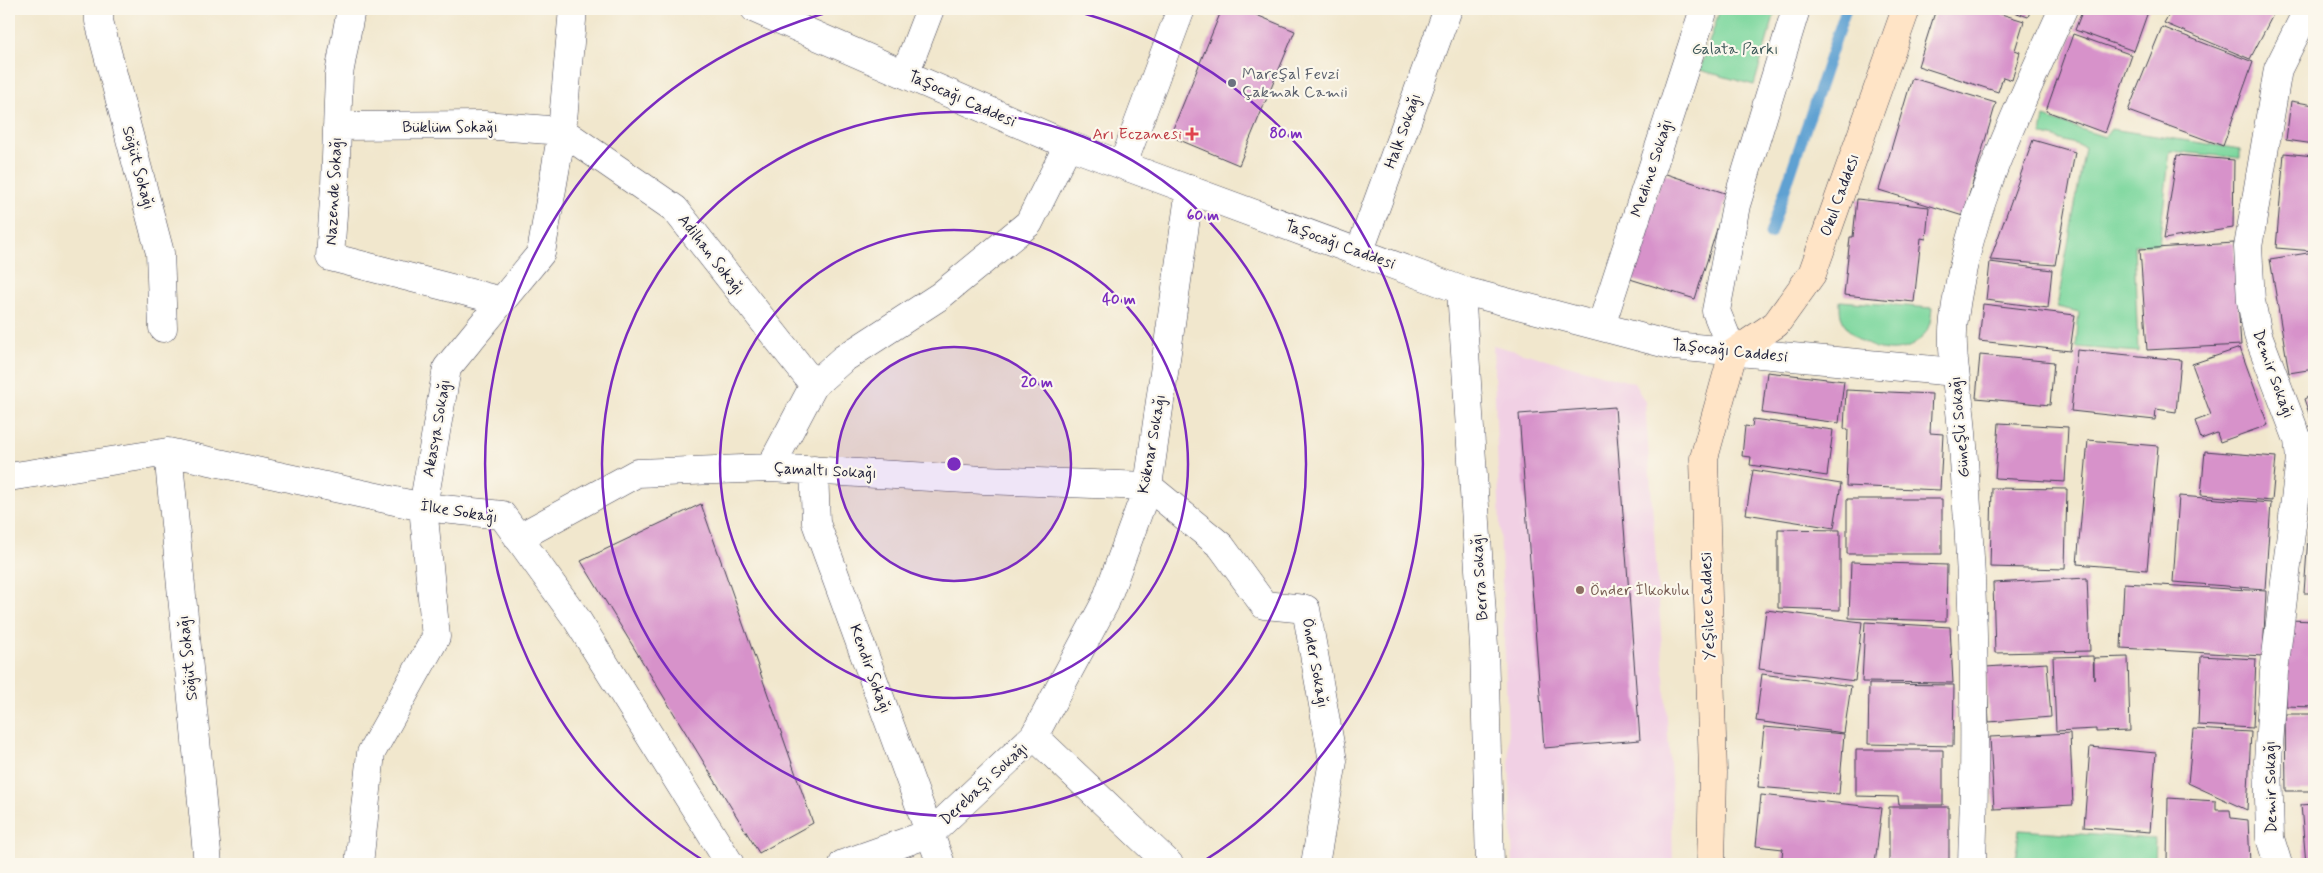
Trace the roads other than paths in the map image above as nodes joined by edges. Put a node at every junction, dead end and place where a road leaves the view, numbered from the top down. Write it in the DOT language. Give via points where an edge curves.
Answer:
graph roads {
  1 [pos="99,9"];
  2 [pos="351,9"];
  3 [pos="573,9"];
  4 [pos="754,9"];
  5 [pos="930,9"];
  6 [pos="1181,9"];
  7 [pos="1448,9"];
  8 [pos="1704,9"];
  9 [pos="1796,9"];
  10 [pos="1906,9"];
  11 [pos="2063,9"];
  12 [pos="2308,9"];
  13 [pos="906,74"];
  14 [pos="337,126"];
  15 [pos="562,131"];
  16 [pos="1068,145"];
  17 [pos="1123,164"];
  18 [pos="1190,189"];
  19 [pos="1359,253"];
  20 [pos="1461,290"];
  21 [pos="502,301"];
  22 [pos="1601,326"];
  23 [pos="163,328"];
  24 [pos="1733,353"];
  25 [pos="1955,372"];
  26 [pos="814,385"];
  27 [pos="168,452"];
  28 [pos="770,468"];
  29 [pos="814,470"];
  30 [pos="9,477"];
  31 [pos="1148,486"];
  32 [pos="423,507"];
  33 [pos="518,538"];
  34 [pos="1034,736"];
  35 [pos="931,833"];
  36 [pos="208,864"];
  37 [pos="359,864"];
  38 [pos="730,864"];
  39 [pos="843,864"];
  40 [pos="941,864"];
  41 [pos="1169,864"];
  42 [pos="1316,864"];
  43 [pos="1490,864"];
  44 [pos="1711,864"];
  45 [pos="1972,864"];
  46 [pos="2278,864"];
  1 -- 23 [label="street, Söğüt Sokağı" via="99,21 160,253"];
  2 -- 14 [label="street, Nazende Sokağı" via="339,74"];
  3 -- 15 [label="street, Akasya Sokağı"];
  4 -- 13 [label="street, Taşocağı Caddesi"];
  5 -- 13 [label="street"];
  6 -- 17 [label="street"];
  7 -- 19 [label="street, Halk Sokağı"];
  8 -- 22 [label="street, Medine Sokağı"];
  9 -- 24 [label="street" via="1736,205 1716,311"];
  10 -- 24 [label="main road, Okul Caddesı" via="1812,274 1776,324"];
  11 -- 25 [label="street, Güneşli Sokağı" via="2001,147 1965,253 1953,321"];
  12 -- 46 [label="street, Demir Sokağı" via="2278,69 2248,247 2251,301 2258,335 2298,440 2300,459 2274,672 2268,761 2270,838"];
  13 -- 16 [label="street, Taşocağı Caddesi"];
  14 -- 15 [label="street, Büklüm Sokağı" via="484,125"];
  14 -- 21 [label="street, Nazende Sokağı" via="330,257"];
  15 -- 21 [label="street, Akasya Sokağı" via="541,253"];
  15 -- 26 [label="street, Adilhan Sokağı" via="675,209"];
  16 -- 17 [label="street, Taşocağı Caddesi"];
  16 -- 26 [label="street" via="1029,223 940,296 842,360"];
  17 -- 18 [label="street, Taşocağı Caddesi"];
  18 -- 19 [label="street, Taşocağı Caddesi"];
  18 -- 31 [label="street, Köknar Sokağı"];
  19 -- 20 [label="street, Taşocağı Caddesi"];
  20 -- 22 [label="street, Taşocağı Caddesi"];
  20 -- 43 [label="street, Berra Sokağı" via="1484,646"];
  21 -- 32 [label="street, Akasya Sokağı" via="447,368"];
  22 -- 24 [label="street, Taşocağı Caddesi" via="1674,346"];
  24 -- 25 [label="street, Taşocağı Caddesi"];
  24 -- 44 [label="main road, Yeşilce Caddesi" via="1704,458 1713,773"];
  25 -- 45 [label="street, Güneşli Sokağı" via="1970,549 1975,767"];
  26 -- 28 [label="street"];
  27 -- 30 [label="street, İlke Sokağı"];
  27 -- 32 [label="street, İlke Sokağı"];
  27 -- 36 [label="street, Söğüt Sokağı"];
  28 -- 29 [label="street, Çamaltı Sokağı"];
  28 -- 33 [label="street, Çamaltı Sokağı" via="637,473"];
  29 -- 31 [label="street, Çamaltı Sokağı"];
  29 -- 35 [label="street, Kendir Sokağı" via="816,524"];
  31 -- 34 [label="street, Köknar Sokağı" via="1104,602"];
  31 -- 42 [label="street, Önder Sokağı" via="1221,546 1264,605 1306,609 1333,761"];
  32 -- 33 [label="street, İlke Sokağı" via="502,515"];
  32 -- 37 [label="street, Akasya Sokağı" via="436,637 371,753"];
  33 -- 38 [label="street, İlke Sokağı" via="576,618"];
  34 -- 35 [label="street, Derebaşı Sokağı"];
  34 -- 41 [label="street, Derebaşı Sokağı"];
  35 -- 39 [label="street, Derebaşı Sokağı"];
  35 -- 40 [label="street, Kendir Sokağı"];
}
